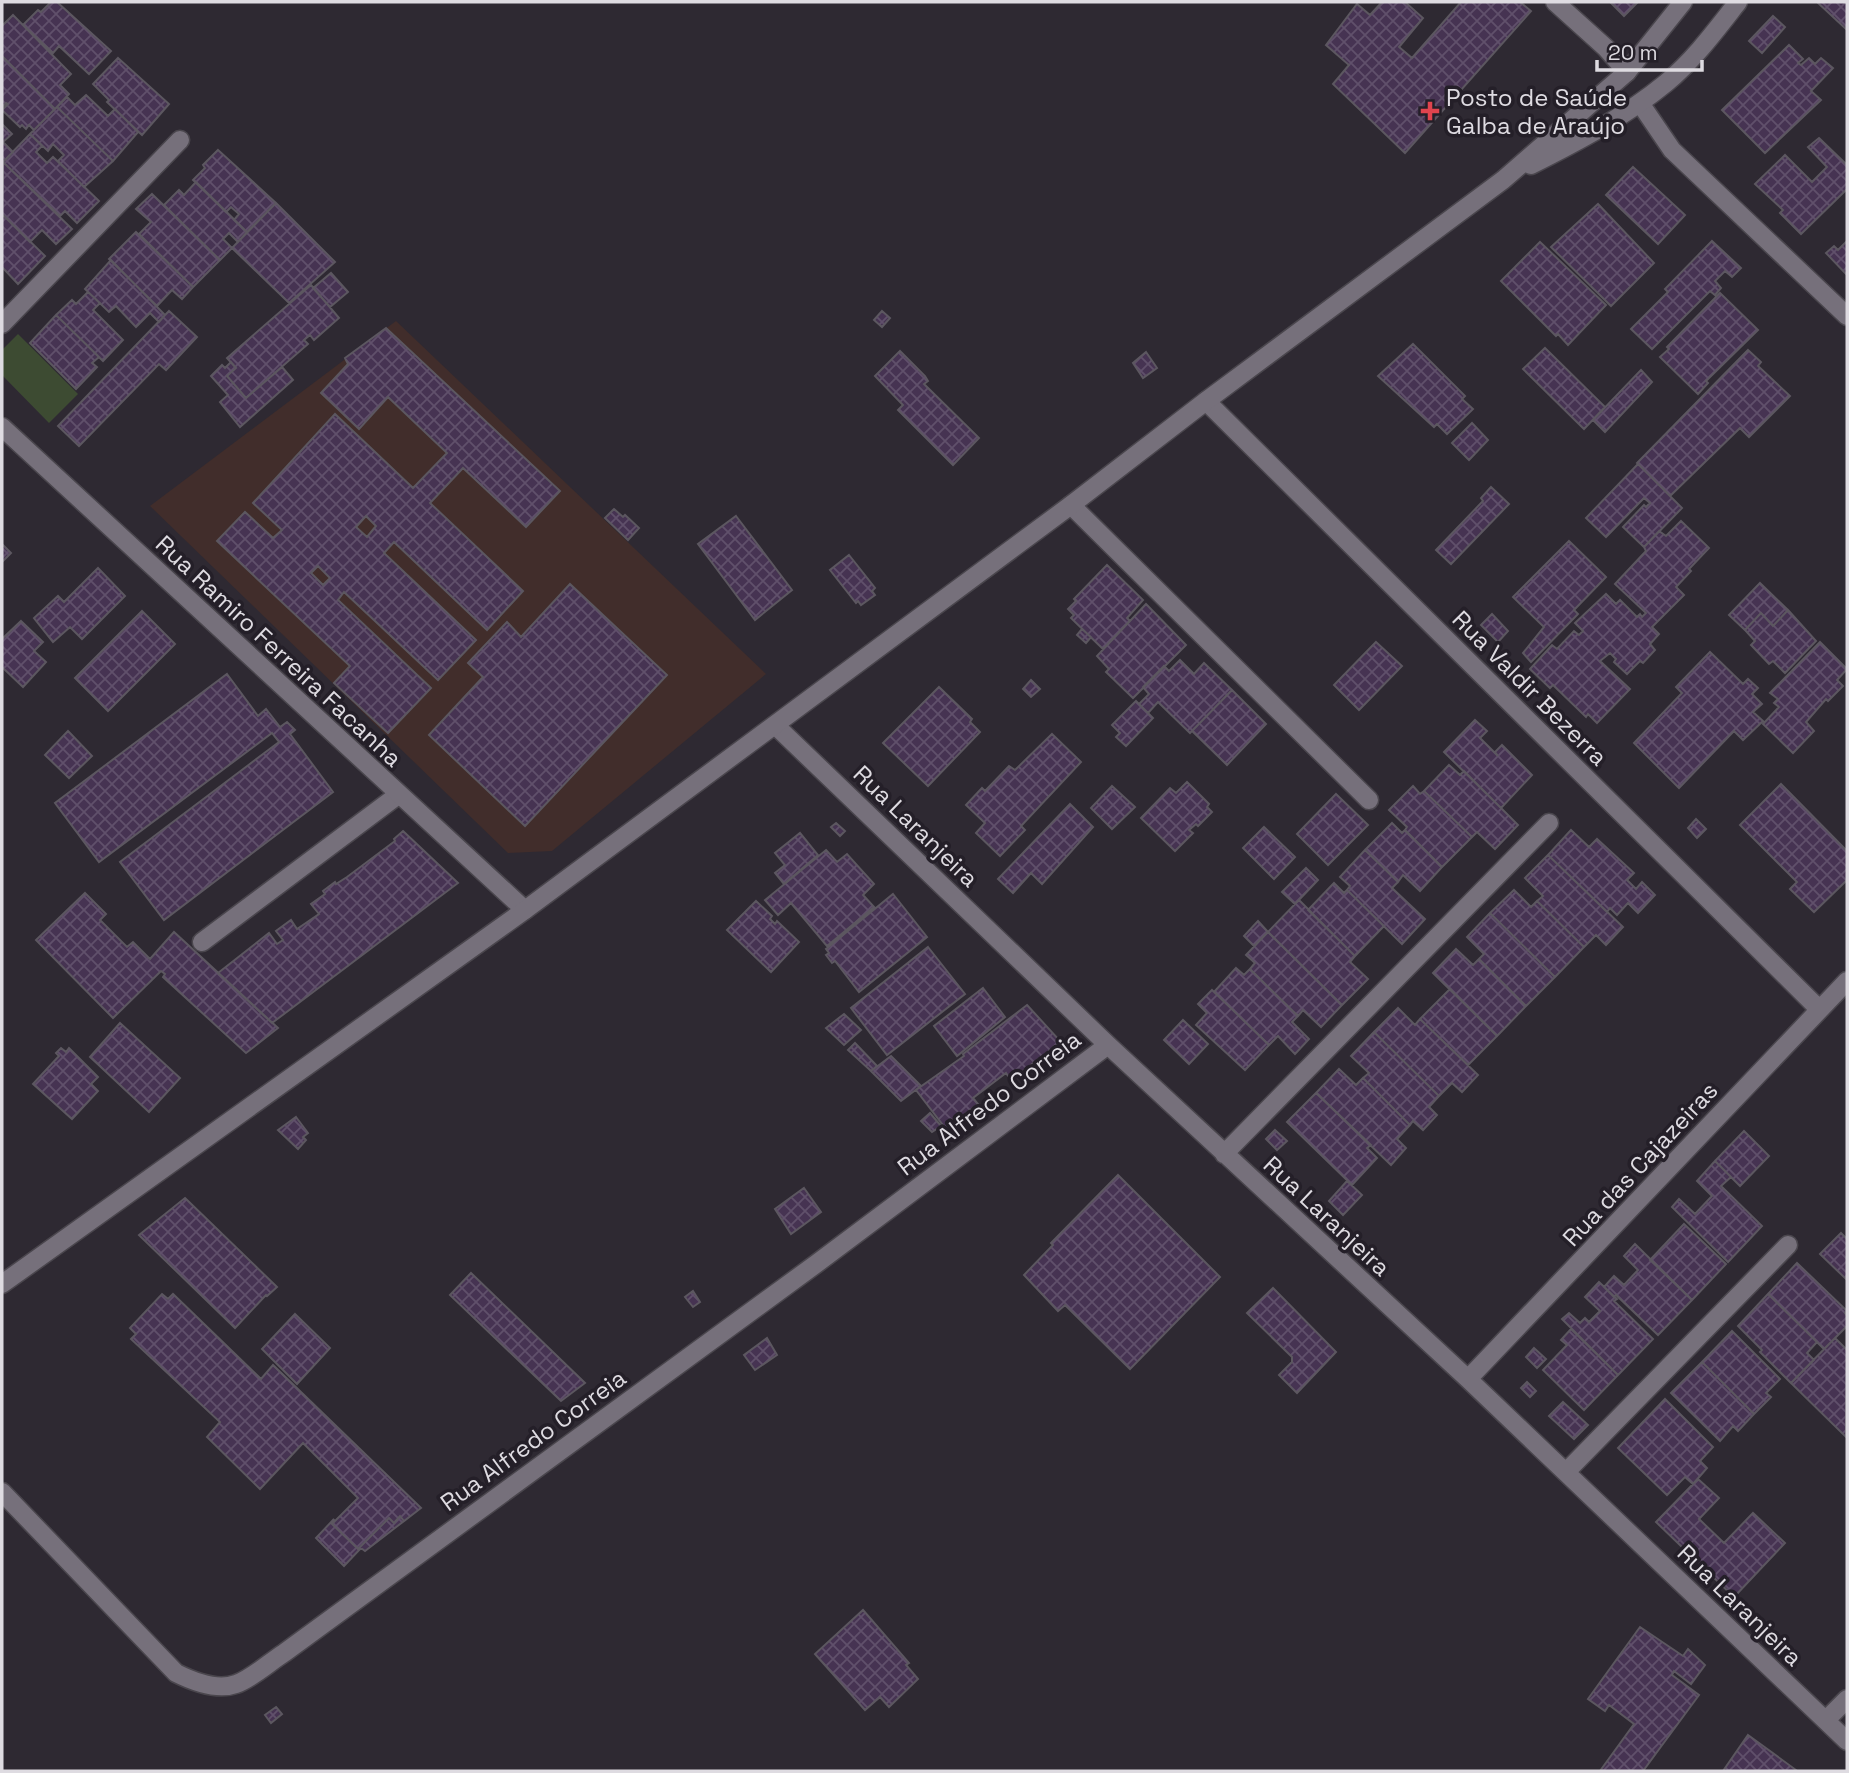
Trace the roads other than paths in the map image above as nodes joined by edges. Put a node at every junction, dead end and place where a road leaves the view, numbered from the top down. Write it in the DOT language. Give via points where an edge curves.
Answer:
graph roads {
  1 [pos="1555,2"];
  2 [pos="1683,2"];
  3 [pos="1738,2"];
  4 [pos="1627,72"];
  5 [pos="1640,103"];
  6 [pos="180,140"];
  7 [pos="1503,180"];
  8 [pos="1847,316"];
  9 [pos="2,324"];
  10 [pos="1206,401"];
  11 [pos="2,427"];
  12 [pos="1072,505"];
  13 [pos="775,725"];
  14 [pos="398,795"];
  15 [pos="1369,800"];
  16 [pos="1549,823"];
  17 [pos="524,910"];
  18 [pos="202,942"];
  19 [pos="1847,981"];
  20 [pos="1819,1009"];
  21 [pos="1108,1045"];
  22 [pos="1224,1154"];
  23 [pos="1788,1245"];
  24 [pos="2,1284"];
  25 [pos="1468,1379"];
  26 [pos="1566,1472"];
  27 [pos="2,1492"];
  28 [pos="1847,1699"];
  29 [pos="1826,1720"];
  30 [pos="1847,1741"];
  1 -- 4 [label="street"];
  2 -- 4 [label="street"];
  3 -- 5 [label="street" via="1690,60"];
  4 -- 7 [label="street"];
  5 -- 7 [label="street"];
  5 -- 8 [label="street" via="1672,150"];
  6 -- 9 [label="street"];
  7 -- 10 [label="street"];
  10 -- 12 [label="street"];
  10 -- 20 [label="street, Rua Valdir Bezerra"];
  11 -- 14 [label="street, Rua Ramiro Ferreira Facanha"];
  12 -- 13 [label="street"];
  12 -- 15 [label="street"];
  13 -- 17 [label="street"];
  13 -- 21 [label="street, Rua Laranjeira"];
  14 -- 17 [label="street, Rua Ramiro Ferreira Facanha"];
  14 -- 18 [label="street"];
  16 -- 22 [label="street"];
  17 -- 24 [label="street"];
  19 -- 20 [label="street, Rua das Cajazeiras"];
  20 -- 25 [label="street, Rua das Cajazeiras"];
  21 -- 22 [label="street, Rua Laranjeira"];
  21 -- 27 [label="street, Rua Alfredo Correia" via="794,1280 235,1685 192,1681 176,1673"];
  22 -- 25 [label="street, Rua Laranjeira"];
  23 -- 26 [label="street"];
  25 -- 26 [label="street, Rua Laranjeira"];
  26 -- 29 [label="street, Rua Laranjeira"];
  28 -- 29 [label="street"];
  29 -- 30 [label="street, Rua Laranjeira"];
}
